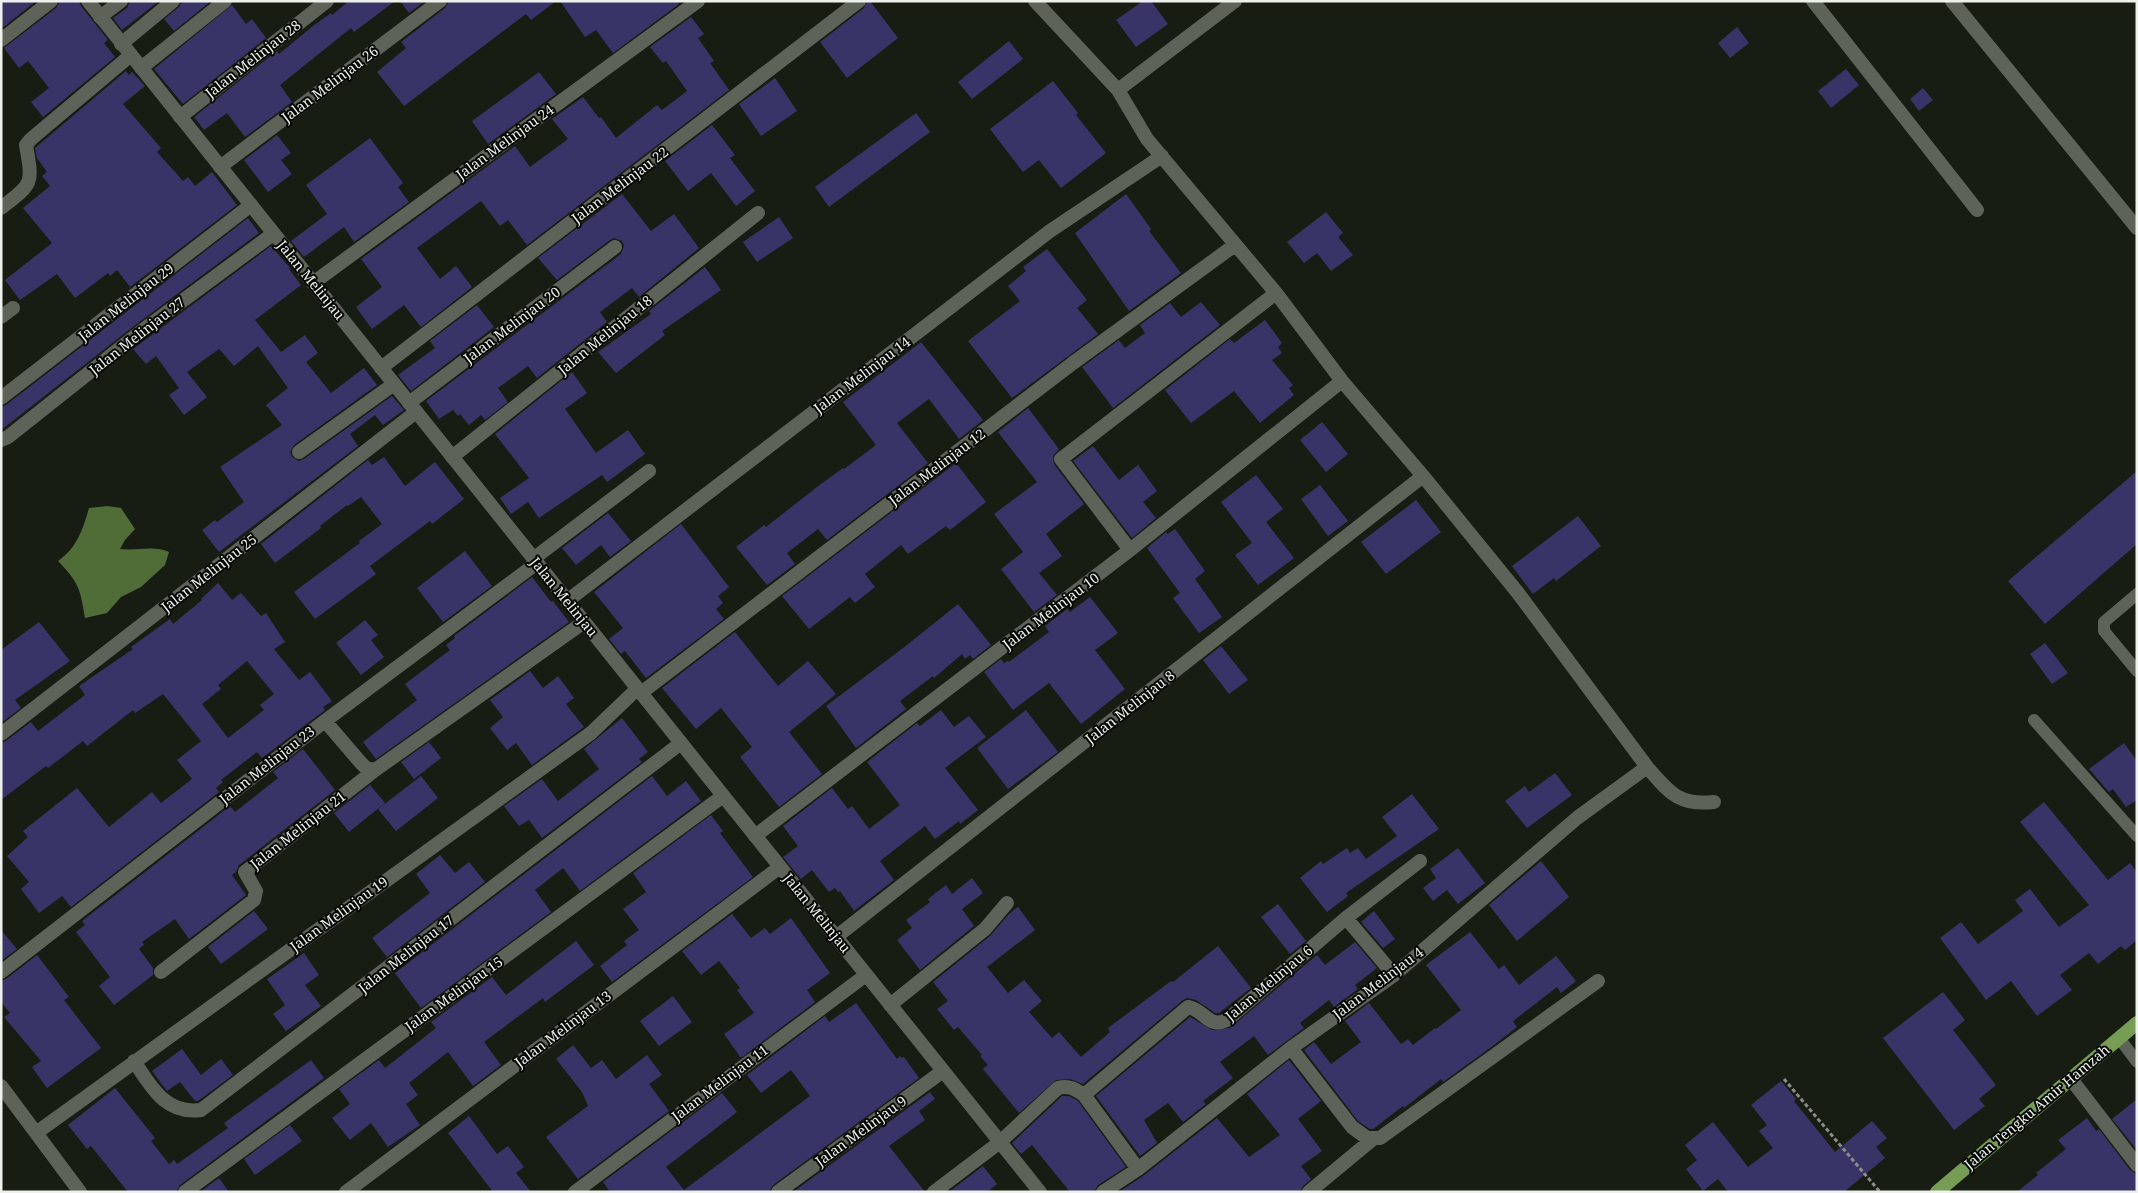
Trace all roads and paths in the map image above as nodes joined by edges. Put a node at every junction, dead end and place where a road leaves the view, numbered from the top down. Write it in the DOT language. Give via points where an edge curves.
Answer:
graph roads {
  1 [pos="51,1"];
  2 [pos="88,1"];
  3 [pos="121,1"];
  4 [pos="173,1"];
  5 [pos="225,1"];
  6 [pos="327,1"];
  7 [pos="440,1"];
  8 [pos="698,1"];
  9 [pos="859,1"];
  10 [pos="1035,1"];
  11 [pos="1235,1"];
  12 [pos="1813,1"];
  13 [pos="1952,1"];
  14 [pos="100,17"];
  15 [pos="1,40"];
  16 [pos="122,44"];
  17 [pos="131,55"];
  18 [pos="141,68"];
  19 [pos="1118,90"];
  20 [pos="180,117"];
  21 [pos="1162,156"];
  22 [pos="220,167"];
  23 [pos="250,205"];
  24 [pos="1,208"];
  25 [pos="1977,210"];
  26 [pos="758,213"];
  27 [pos="2137,228"];
  28 [pos="273,234"];
  29 [pos="1235,245"];
  30 [pos="615,247"];
  31 [pos="313,283"];
  32 [pos="1276,293"];
  33 [pos="13,308"];
  34 [pos="1,317"];
  35 [pos="381,368"];
  36 [pos="1342,381"];
  37 [pos="394,384"];
  38 [pos="1,398"];
  39 [pos="412,407"];
  40 [pos="1,440"];
  41 [pos="299,452"];
  42 [pos="452,457"];
  43 [pos="649,471"];
  44 [pos="1423,476"];
  45 [pos="1130,550"];
  46 [pos="535,561"];
  47 [pos="2137,594"];
  48 [pos="567,601"];
  49 [pos="584,622"];
  50 [pos="2137,671"];
  51 [pos="639,691"];
  52 [pos="2034,720"];
  53 [pos="325,721"];
  54 [pos="1,734"];
  55 [pos="681,743"];
  56 [pos="1647,767"];
  57 [pos="375,770"];
  58 [pos="723,796"];
  59 [pos="1714,802"];
  60 [pos="755,836"];
  61 [pos="2137,836"];
  62 [pos="1420,861"];
  63 [pos="780,867"];
  64 [pos="1007,903"];
  65 [pos="1346,918"];
  66 [pos="836,938"];
  67 [pos="1,972"];
  68 [pos="161,972"];
  69 [pos="866,975"];
  70 [pos="1394,975"];
  71 [pos="1598,981"];
  72 [pos="890,1005"];
  73 [pos="2137,1023"];
  74 [pos="2119,1038"];
  75 [pos="1291,1048"];
  76 [pos="134,1062"];
  77 [pos="2137,1062"];
  78 [pos="943,1071"];
  79 [pos="2071,1078"];
  80 [pos="1784,1079"];
  81 [pos="1,1086"];
  82 [pos="1084,1095"];
  83 [pos="36,1133"];
  84 [pos="1374,1138"];
  85 [pos="1000,1142"];
  86 [pos="2137,1165"];
  87 [pos="1138,1169"];
  88 [pos="80,1192"];
  89 [pos="186,1192"];
  90 [pos="346,1192"];
  91 [pos="575,1192"];
  92 [pos="778,1192"];
  93 [pos="934,1192"];
  94 [pos="1040,1192"];
  95 [pos="1103,1192"];
  96 [pos="1309,1192"];
  97 [pos="1880,1192"];
  98 [pos="1937,1192"];
  1 -- 15 [label="street"];
  2 -- 14 [label="street, Jalan Melinjau"];
  3 -- 14 [label="street"];
  4 -- 16 [label="street"];
  5 -- 18 [label="street"];
  6 -- 20 [label="street, Jalan Melinjau 28"];
  7 -- 22 [label="street, Jalan Melinjau 26"];
  8 -- 31 [label="street, Jalan Melinjau 24"];
  9 -- 35 [label="street, Jalan Melinjau 22"];
  10 -- 19 [label="street"];
  11 -- 19 [label="street"];
  12 -- 25 [label="street"];
  13 -- 27 [label="street"];
  14 -- 16 [label="street, Jalan Melinjau"];
  16 -- 17 [label="street, Jalan Melinjau"];
  17 -- 18 [label="street, Jalan Melinjau"];
  17 -- 24 [label="street" via="31,139 26,145 31,176 28,185"];
  18 -- 20 [label="street, Jalan Melinjau"];
  19 -- 21 [label="street" via="1147,139"];
  20 -- 22 [label="street, Jalan Melinjau"];
  21 -- 29 [label="street"];
  21 -- 48 [label="street, Jalan Melinjau 14" via="1050,231"];
  22 -- 23 [label="street, Jalan Melinjau"];
  23 -- 28 [label="street, Jalan Melinjau"];
  23 -- 38 [label="street, Jalan Melinjau 29"];
  26 -- 42 [label="street, Jalan Melinjau 18"];
  28 -- 31 [label="street, Jalan Melinjau"];
  28 -- 40 [label="street, Jalan Melinjau 27" via="139,332"];
  29 -- 32 [label="street"];
  29 -- 51 [label="street, Jalan Melinjau 12" via="1073,363"];
  30 -- 39 [label="street, Jalan Melinjau 20"];
  31 -- 35 [label="street, Jalan Melinjau"];
  32 -- 36 [label="street"];
  32 -- 45 [label="street" via="1061,459"];
  33 -- 34 [label="street"];
  35 -- 37 [label="street, Jalan Melinjau"];
  36 -- 44 [label="street"];
  36 -- 45 [label="street, Jalan Melinjau 10"];
  37 -- 39 [label="street, Jalan Melinjau"];
  37 -- 41 [label="street"];
  39 -- 42 [label="street, Jalan Melinjau"];
  39 -- 54 [label="street, Jalan Melinjau 25"];
  42 -- 46 [label="street, Jalan Melinjau"];
  43 -- 46 [label="street, Jalan Melinjau 23"];
  44 -- 56 [label="street" via="1518,593"];
  44 -- 66 [label="street, Jalan Melinjau 8"];
  45 -- 60 [label="street, Jalan Melinjau 10"];
  46 -- 48 [label="street, Jalan Melinjau"];
  46 -- 53 [label="street, Jalan Melinjau 23"];
  47 -- 50 [label="lane" via="2104,622 2104,630"];
  48 -- 49 [label="street, Jalan Melinjau"];
  49 -- 51 [label="street, Jalan Melinjau"];
  49 -- 57 [label="street, Jalan Melinjau 21"];
  51 -- 55 [label="street, Jalan Melinjau"];
  51 -- 76 [label="street, Jalan Melinjau 19" via="591,733"];
  52 -- 61 [label="lane"];
  53 -- 57 [label="street" via="366,768"];
  53 -- 67 [label="street, Jalan Melinjau 23"];
  55 -- 58 [label="street, Jalan Melinjau"];
  55 -- 76 [label="street, Jalan Melinjau 17" via="201,1110 190,1112 172,1107 155,1093"];
  56 -- 59 [label="street" via="1668,791 1680,799 1696,804"];
  56 -- 70 [label="street, Jalan Melinjau 4" via="1577,818"];
  57 -- 68 [label="street, Jalan Melinjau 21" via="244,872 256,891 254,900"];
  58 -- 60 [label="street, Jalan Melinjau"];
  58 -- 89 [label="street, Jalan Melinjau 15"];
  60 -- 63 [label="street, Jalan Melinjau"];
  62 -- 65 [label="street, Jalan Melinjau 6"];
  63 -- 66 [label="street, Jalan Melinjau"];
  63 -- 90 [label="street, Jalan Melinjau 13"];
  64 -- 72 [label="street" via="985,928"];
  65 -- 70 [label="street"];
  65 -- 82 [label="street, Jalan Melinjau 6" via="1227,1020 1214,1023 1188,1007"];
  66 -- 69 [label="street, Jalan Melinjau"];
  69 -- 72 [label="street, Jalan Melinjau"];
  69 -- 91 [label="street, Jalan Melinjau 11"];
  70 -- 75 [label="street, Jalan Melinjau 4"];
  71 -- 84 [label="street" via="1395,1129"];
  72 -- 78 [label="street, Jalan Melinjau"];
  73 -- 74 [label="main road, Jalan Tengku Amir Hamzah"];
  74 -- 77 [label="lane"];
  74 -- 79 [label="main road, Jalan Tengku Amir Hamzah"];
  75 -- 84 [label="street" via="1352,1127 1367,1138"];
  75 -- 87 [label="street, Jalan Melinjau 4"];
  76 -- 83 [label="street, Jalan Melinjau 19"];
  78 -- 85 [label="street, Jalan Melinjau"];
  78 -- 92 [label="street, Jalan Melinjau 9"];
  79 -- 86 [label="street"];
  79 -- 98 [label="main road, Jalan Tengku Amir Hamzah"];
  80 -- 97 [label="path"];
  81 -- 83 [label="street"];
  82 -- 85 [label="street" via="1074,1088 1058,1088"];
  82 -- 87 [label="street"];
  83 -- 88 [label="street"];
  84 -- 96 [label="street"];
  85 -- 93 [label="street"];
  85 -- 94 [label="street, Jalan Melinjau"];
  87 -- 95 [label="street, Jalan Melinjau 4"];
}
